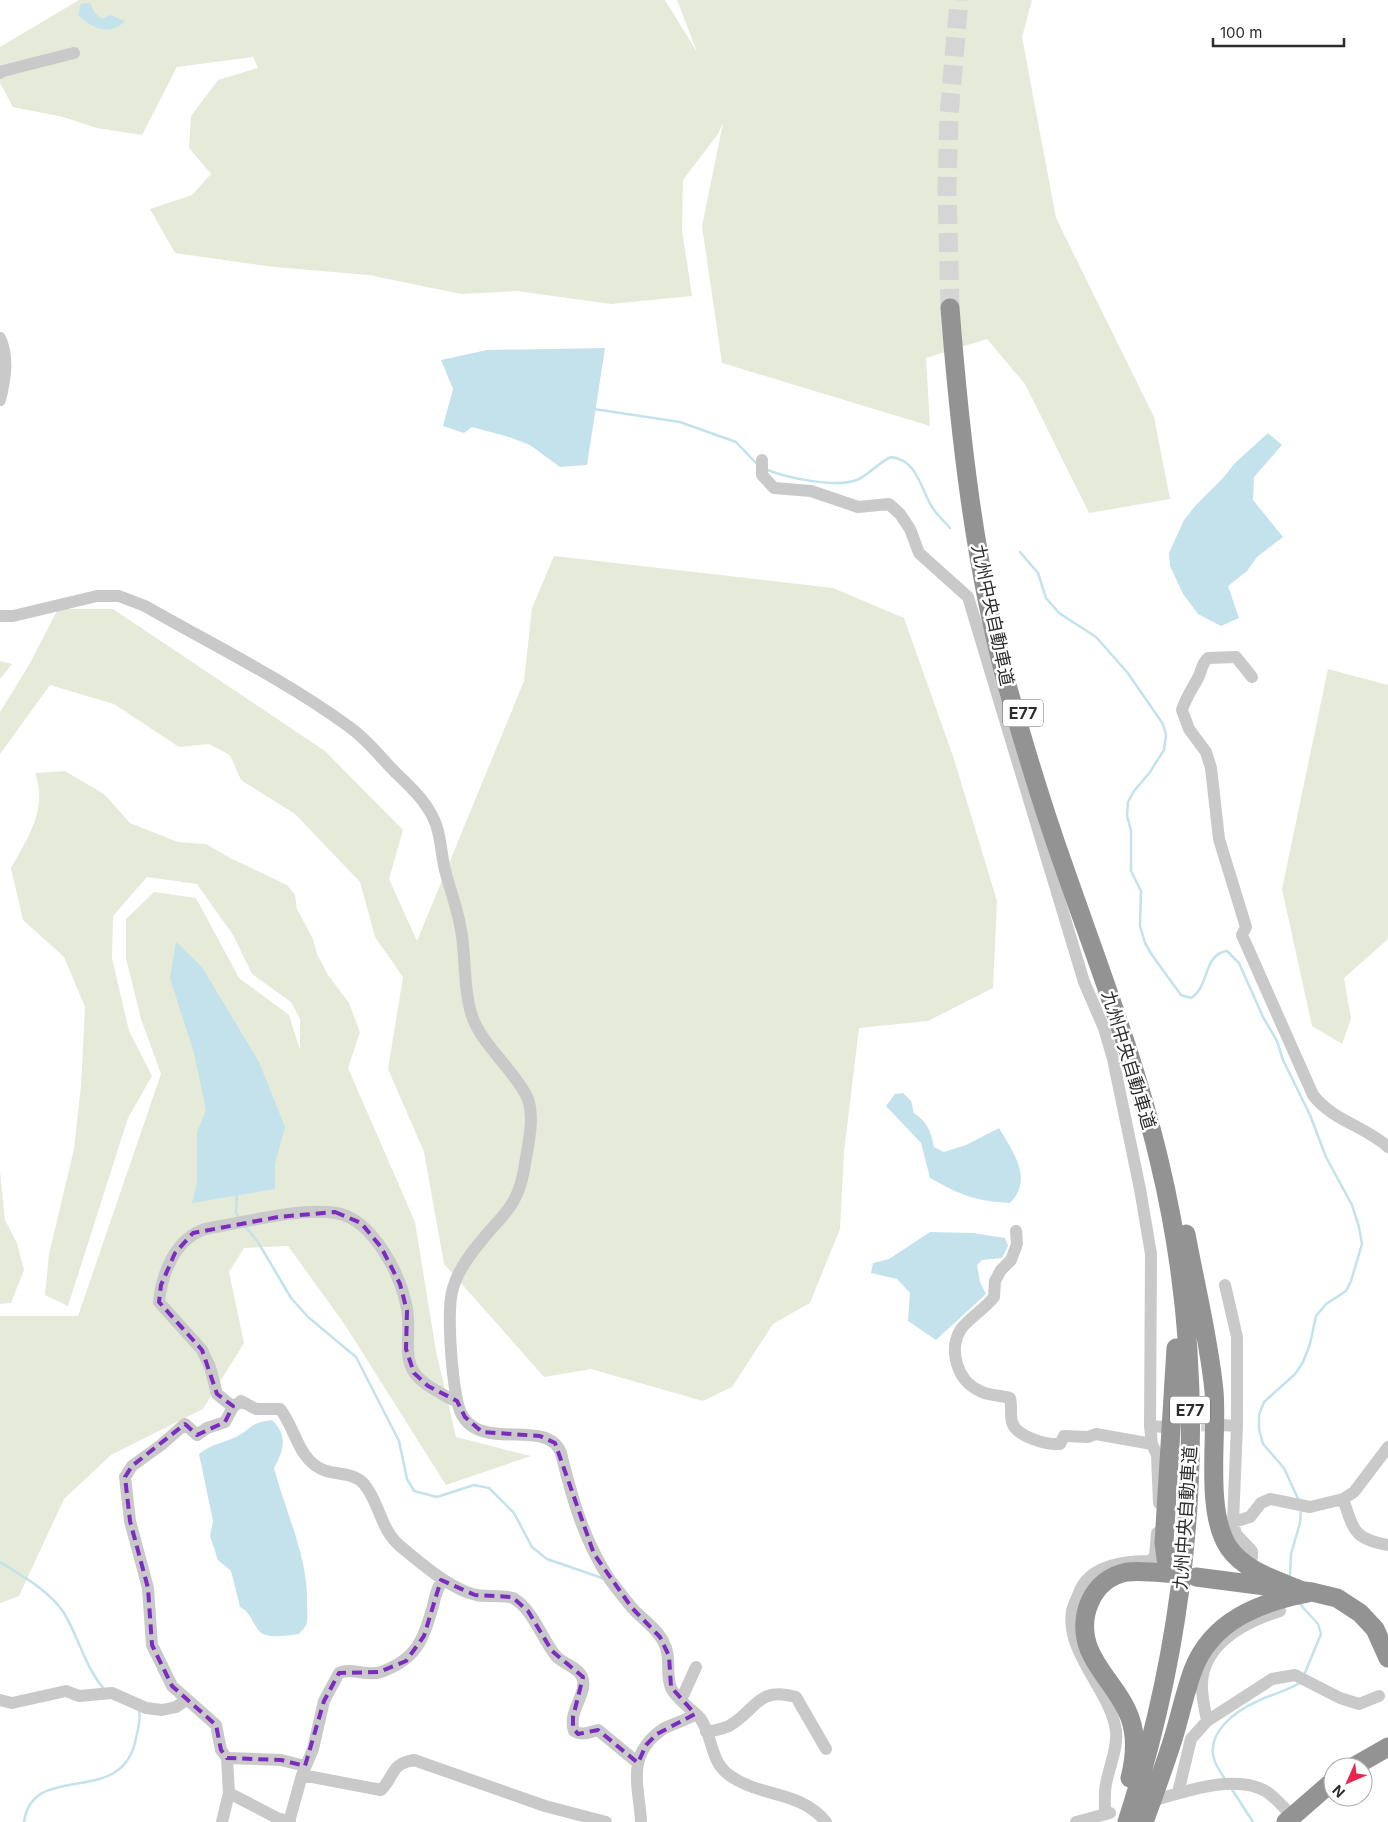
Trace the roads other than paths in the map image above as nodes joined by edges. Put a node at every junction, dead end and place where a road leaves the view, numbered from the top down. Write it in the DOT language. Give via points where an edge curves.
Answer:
graph roads {
  1 [pos="74,53"];
  2 [pos="0,73"];
  3 [pos="0,338"];
  4 [pos="0,400"];
  5 [pos="762,460"];
  6 [pos="0,616"];
  7 [pos="1252,677"];
  8 [pos="1111,1001"];
  9 [pos="1152,1104"];
  10 [pos="1388,1147"];
  11 [pos="1016,1231"];
  12 [pos="1225,1285"];
  13 [pos="457,1401"];
  14 [pos="233,1406"];
  15 [pos="1221,1425"];
  16 [pos="1150,1426"];
  17 [pos="1236,1426"];
  18 [pos="1165,1427"];
  19 [pos="1152,1444"];
  20 [pos="1388,1447"];
  21 [pos="1343,1499"];
  22 [pos="1233,1522"];
  23 [pos="1388,1545"];
  24 [pos="1252,1557"];
  25 [pos="1196,1577"];
  26 [pos="443,1580"];
  27 [pos="1307,1592"];
  28 [pos="1280,1611"];
  29 [pos="1388,1658"];
  30 [pos="696,1668"];
  31 [pos="1379,1696"];
  32 [pos="0,1700"];
  33 [pos="186,1700"];
  34 [pos="681,1700"];
  35 [pos="695,1714"];
  36 [pos="1207,1721"];
  37 [pos="706,1732"];
  38 [pos="1388,1747"];
  39 [pos="826,1749"];
  40 [pos="1370,1757"];
  41 [pos="227,1758"];
  42 [pos="638,1763"];
  43 [pos="304,1770"];
  44 [pos="1323,1791"];
  45 [pos="229,1793"];
  46 [pos="1178,1793"];
  47 [pos="1155,1800"];
  48 [pos="1110,1816"];
  49 [pos="1292,1820"];
  50 [pos="222,1822"];
  51 [pos="287,1822"];
  52 [pos="606,1822"];
  53 [pos="641,1822"];
  54 [pos="826,1822"];
  55 [pos="1076,1822"];
  56 [pos="1127,1822"];
  57 [pos="1136,1822"];
  58 [pos="1144,1822"];
  1 -- 2 [label="street"];
  3 -- 4 [label="street" via="5,349 6,368"];
  5 -- 16 [label="street" via="762,475 774,488 811,491 858,507 889,504 910,529 919,553 968,597 1084,982 1104,1028 1112,1059 1151,1254"];
  6 -- 13 [label="street" via="13,616 97,596 119,596 145,606 300,694 351,727 431,811 461,930 463,970 471,1015 527,1098 530,1117 522,1181 513,1206 469,1257 452,1288 450,1312"];
  7 -- 10 [label="street" via="1236,657 1208,658 1203,662 1182,710 1189,729 1206,752 1211,768 1219,839 1246,927 1242,935 1313,1096 1332,1114 1374,1134"];
  8 -- 9 [label="highway, 九州中央自動車道 / E77" via="1062,862 1006,681 968,488 958,412 954,308 975,486 993,589 1016,690 1037,764"];
  8 -- 48 [label="highway" via="1167,1236 1175,1294 1176,1365 1164,1543 1173,1574 1128,1572 1111,1578 1089,1602 1084,1619 1084,1634 1090,1651 1124,1702 1135,1744 1132,1770"];
  8 -- 56 [label="highway, 九州中央自動車道 / E77" via="1146,1112 1170,1214 1187,1336 1191,1440 1183,1568 1172,1648 1159,1709"];
  9 -- 27 [label="highway" via="1174,1172 1214,1391 1216,1500 1220,1526 1228,1546 1241,1562"];
  9 -- 57 [label="highway, 九州中央自動車道 / E77" via="1177,1213 1195,1325 1198,1474 1186,1612 1170,1693"];
  11 -- 19 [label="street" via="1017,1244 1011,1260 994,1282 994,1297 961,1329 953,1348 958,1367 968,1383 980,1392 1010,1398 1012,1423 1020,1432 1037,1440 1053,1445 1060,1444 1064,1436 1096,1434"];
  12 -- 17 [label="street" via="1237,1337"];
  13 -- 14 [label="street" via="420,1381 414,1373 406,1350 407,1311 400,1284 381,1247 361,1223 351,1216 335,1212 308,1213 205,1229 193,1233 175,1254 161,1285 159,1302 202,1350 217,1394"];
  13 -- 34 [label="street" via="464,1417 482,1432 540,1436 555,1442 581,1526 594,1554 627,1601 664,1643 670,1661 669,1682"];
  14 -- 26 [label="street" via="241,1401 256,1409 280,1409 308,1460 328,1473 351,1475 361,1481 369,1491 388,1534"];
  14 -- 33 [label="street" via="225,1422 197,1435 185,1424 132,1466 125,1477 130,1522 148,1588 152,1645 172,1686"];
  15 -- 17 [label="street"];
  16 -- 18 [label="street"];
  16 -- 19 [label="street"];
  17 -- 22 [label="street"];
  19 -- 48 [label="street" via="1157,1455 1159,1516 1154,1556 1150,1561 1130,1561 1095,1571 1081,1587 1072,1611 1073,1627 1084,1660 1109,1705 1116,1732 1106,1785"];
  20 -- 21 [label="street" via="1354,1492"];
  21 -- 22 [label="street" via="1310,1506 1274,1498 1264,1500 1250,1517"];
  21 -- 23 [label="street" via="1354,1528 1368,1541"];
  22 -- 24 [label="street" via="1236,1534 1252,1551"];
  25 -- 27 [label="highway"];
  26 -- 42 [label="street" via="462,1591 512,1597 521,1604 552,1651 583,1677 584,1685 574,1709 574,1731 578,1734 598,1730"];
  26 -- 43 [label="street" via="424,1636 406,1661 370,1674 350,1670 339,1673 324,1701 313,1749"];
  27 -- 29 [label="highway" via="1337,1598 1360,1613 1374,1629"];
  27 -- 58 [label="highway" via="1279,1598 1238,1616 1206,1647 1194,1668"];
  28 -- 36 [label="street" via="1255,1619 1211,1653 1202,1683"];
  30 -- 34 [label="street"];
  31 -- 36 [label="street" via="1359,1704 1295,1675 1272,1679"];
  32 -- 33 [label="street" via="12,1703 66,1691 79,1696 106,1693 154,1709 176,1707"];
  33 -- 41 [label="street" via="213,1722 221,1750"];
  34 -- 35 [label="street"];
  35 -- 37 [label="street"];
  35 -- 42 [label="street" via="657,1734 646,1745"];
  36 -- 46 [label="street" via="1191,1739"];
  37 -- 39 [label="street" via="728,1726 763,1696 784,1694 796,1697"];
  37 -- 54 [label="street" via="717,1761 729,1775 762,1792 782,1795 815,1809"];
  38 -- 40 [label="highway"];
  41 -- 43 [label="street" via="281,1760"];
  41 -- 45 [label="street"];
  42 -- 53 [label="street" via="636,1792"];
  43 -- 51 [label="street"];
  43 -- 52 [label="street" via="382,1790 394,1769 414,1760 545,1806"];
  44 -- 49 [label="highway"];
  45 -- 50 [label="street"];
  45 -- 51 [label="street"];
  46 -- 47 [label="street"];
  46 -- 49 [label="street" via="1243,1783 1267,1792"];
  48 -- 55 [label="street"];
}
